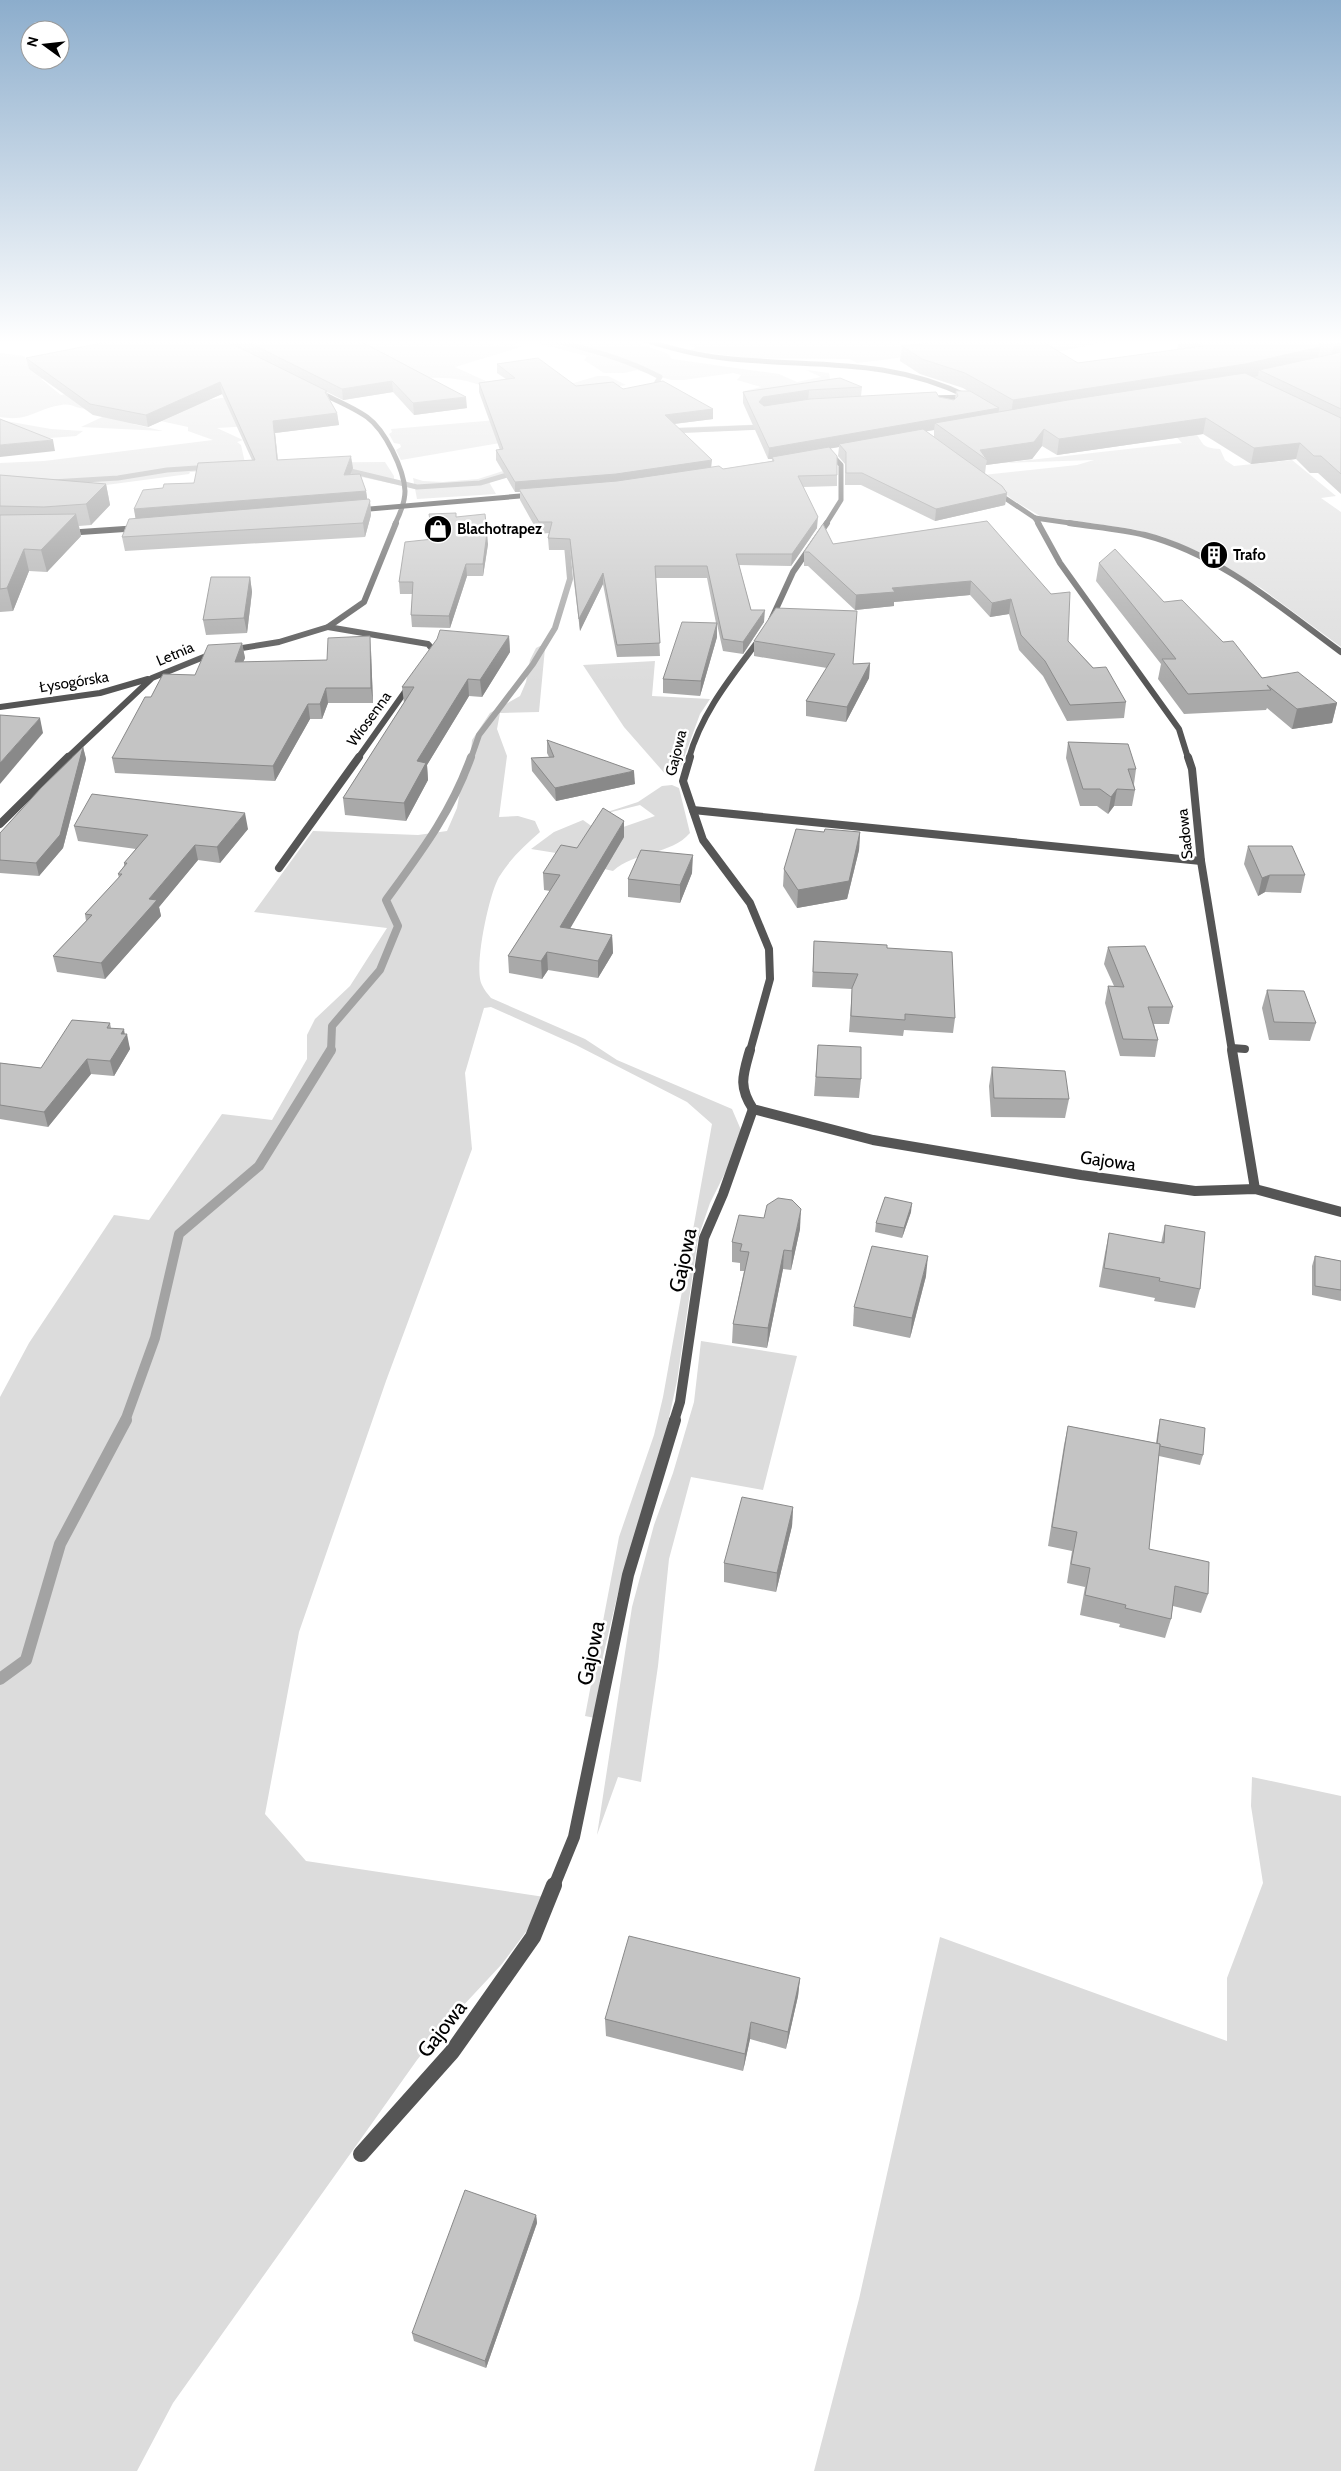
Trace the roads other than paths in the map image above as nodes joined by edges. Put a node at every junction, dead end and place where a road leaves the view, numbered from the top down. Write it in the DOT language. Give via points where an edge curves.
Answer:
graph roads {
  1 [pos="393,454"];
  2 [pos="832,454"];
  3 [pos="994,490"];
  4 [pos="535,495"];
  5 [pos="403,506"];
  6 [pos="347,511"];
  7 [pos="1035,518"];
  8 [pos="151,527"];
  9 [pos="57,533"];
  10 [pos="328,627"];
  11 [pos="1341,652"];
  12 [pos="426,663"];
  13 [pos="152,678"];
  14 [pos="414,678"];
  15 [pos="0,707"];
  16 [pos="693,810"];
  17 [pos="0,824"];
  18 [pos="1201,862"];
  19 [pos="279,868"];
  20 [pos="1232,1048"];
  21 [pos="1244,1049"];
  22 [pos="753,1109"];
  23 [pos="1256,1190"];
  24 [pos="1341,1212"];
  25 [pos="361,2154"];
  1 -- 5 [label="street, Letnia" via="403,474"];
  2 -- 16 [label="street, Gajowa" via="840,465 840,500 820,536 793,572 767,628 711,706 696,733 684,781"];
  3 -- 7 [label="street"];
  4 -- 5 [label="main road"];
  5 -- 6 [label="main road"];
  5 -- 10 [label="street, Letnia" via="364,602"];
  7 -- 11 [label="street" via="1145,535 1196,554 1256,589"];
  7 -- 18 [label="street, Sadowa" via="1060,563 1179,729 1192,770"];
  8 -- 9 [label="main road"];
  10 -- 12 [label="street" via="428,644 434,651"];
  10 -- 13 [label="street, Letnia" via="279,642 210,653"];
  13 -- 15 [label="street, Łysogórska" via="100,693"];
  13 -- 17 [label="street, Letnia"];
  14 -- 19 [label="street, Wiosenna"];
  16 -- 18 [label="street"];
  16 -- 22 [label="street, Gajowa" via="703,840 750,903 770,949 770,979 743,1076 744,1095"];
  18 -- 20 [label="street, Sadowa"];
  20 -- 21 [label="street"];
  20 -- 23 [label="street, Sadowa"];
  22 -- 23 [label="street, Gajowa" via="873,1140 1081,1175 1195,1191"];
  22 -- 25 [label="street, Gajowa" via="704,1238 680,1402 628,1575 569,1852 533,1937 452,2052"];
  23 -- 24 [label="street, Gajowa"];
}
